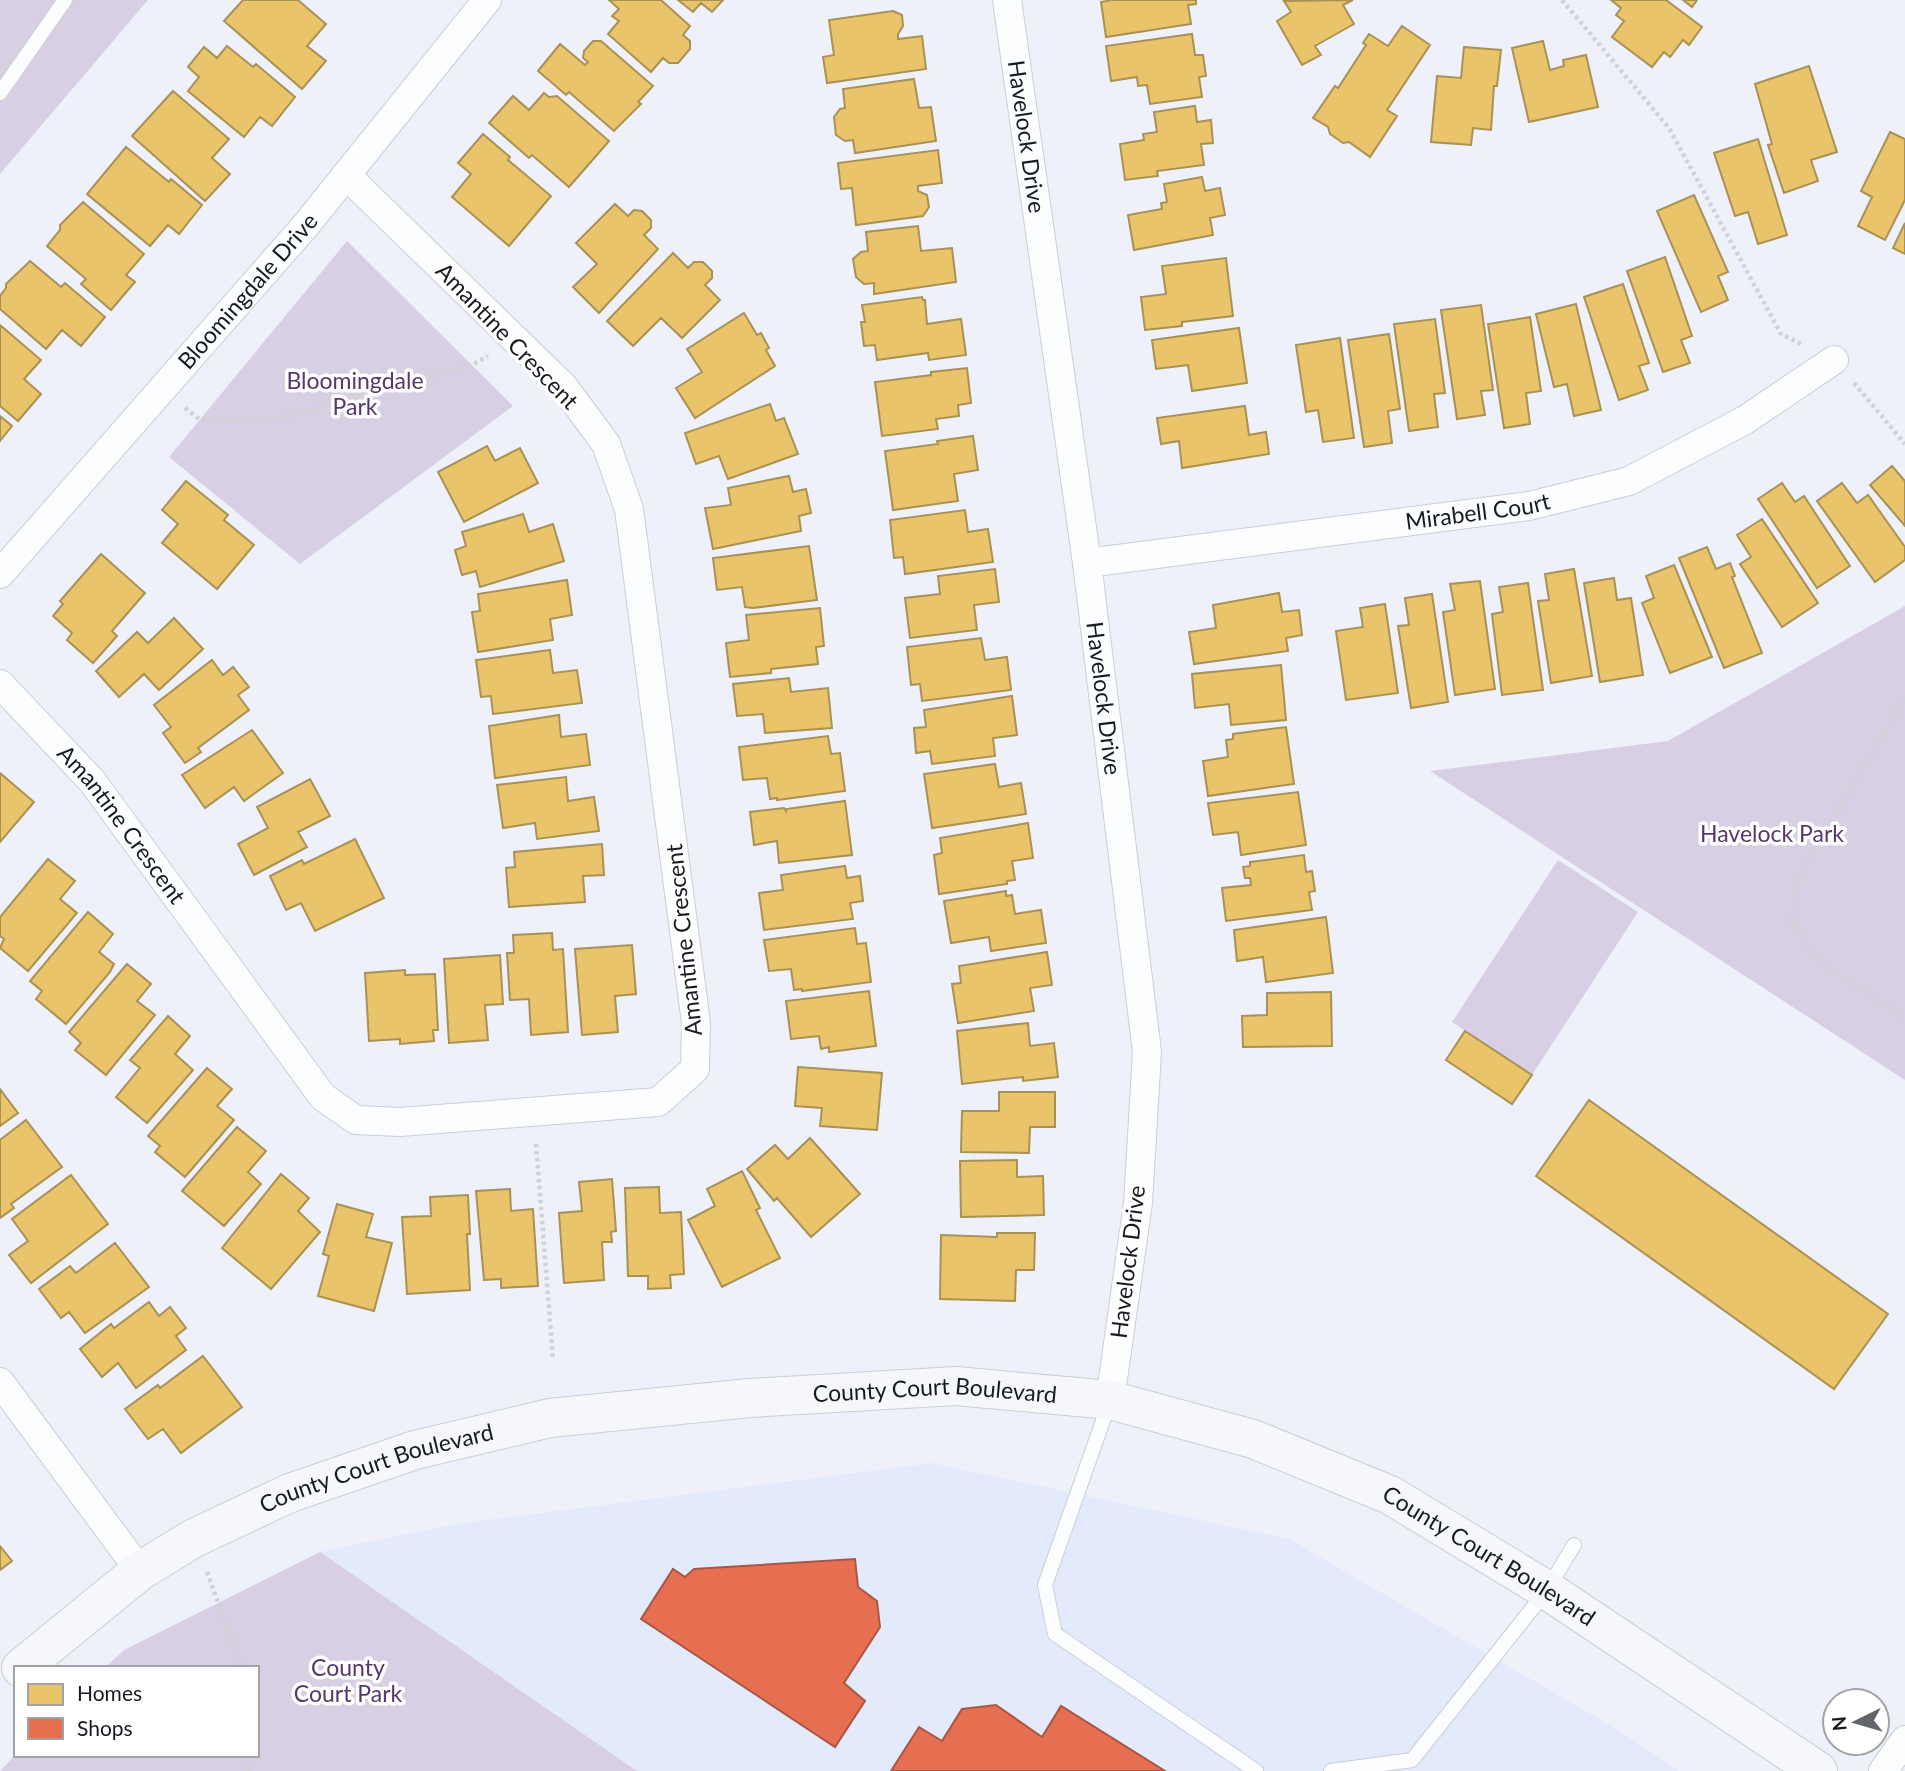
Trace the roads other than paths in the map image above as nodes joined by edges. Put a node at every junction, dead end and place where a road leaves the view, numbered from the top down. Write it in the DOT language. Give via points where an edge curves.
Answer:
graph roads {
  1 [pos="65,0"];
  2 [pos="488,0"];
  3 [pos="1007,0"];
  4 [pos="0,93"];
  5 [pos="346,175"];
  6 [pos="1834,360"];
  7 [pos="1087,563"];
  8 [pos="0,574"];
  9 [pos="0,684"];
  10 [pos="0,1382"];
  11 [pos="1110,1400"];
  12 [pos="1574,1545"];
  13 [pos="140,1571"];
  14 [pos="1547,1590"];
  15 [pos="23,1666"];
  16 [pos="14,1674"];
  17 [pos="0,1685"];
  18 [pos="1905,1740"];
  19 [pos="1256,1771"];
  20 [pos="1331,1771"];
  21 [pos="1818,1771"];
  22 [pos="1883,1771"];
  1 -- 4 [label="lane"];
  2 -- 5 [label="street, Bloomingdale Drive"];
  3 -- 7 [label="street, Havelock Drive"];
  5 -- 8 [label="street, Bloomingdale Drive"];
  5 -- 9 [label="street, Amantine Crescent" via="565,387 606,444 629,509 696,1023 695,1069 658,1102 400,1122 356,1120 323,1097 92,781"];
  6 -- 7 [label="street, Mirabell Court" via="1745,420 1629,481 1529,506"];
  7 -- 11 [label="street, Havelock Drive" via="1147,1052 1138,1203"];
  10 -- 13 [label="street"];
  11 -- 13 [label="street, County Court Boulevard" via="956,1386 750,1398 550,1418 415,1450 290,1493 194,1538"];
  11 -- 14 [label="street, County Court Boulevard" via="1253,1439 1391,1495"];
  11 -- 19 [label="lane" via="1045,1585 1055,1634"];
  12 -- 14 [label="lane"];
  13 -- 15 [label="street, County Court Boulevard"];
  14 -- 20 [label="lane" via="1412,1760"];
  14 -- 21 [label="street, County Court Boulevard"];
  16 -- 17 [label="street"];
  18 -- 22 [label="street"];
}
